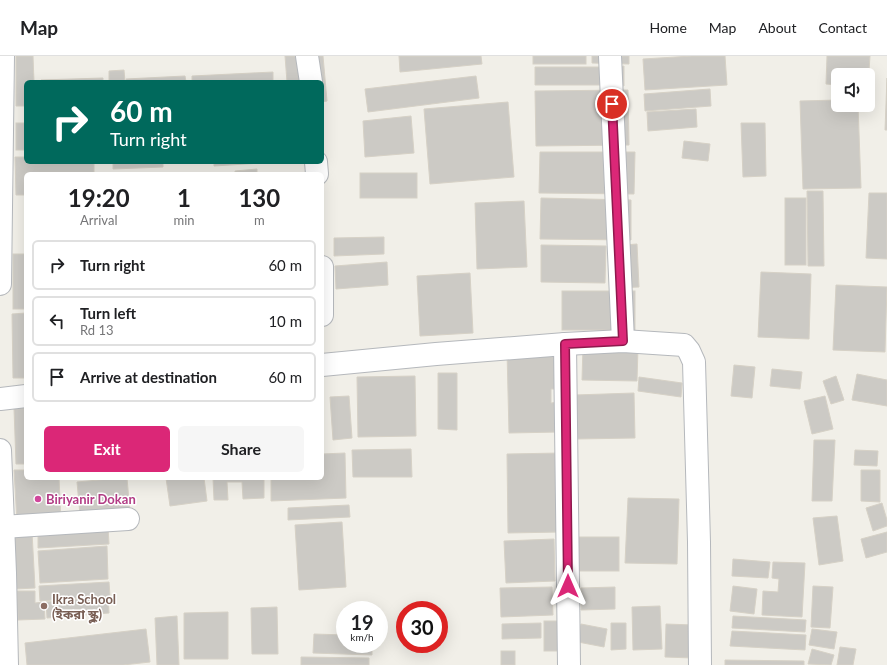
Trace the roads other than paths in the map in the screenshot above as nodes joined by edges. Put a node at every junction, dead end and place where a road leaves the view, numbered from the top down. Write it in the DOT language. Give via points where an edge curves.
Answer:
graph roads {
  1 [pos="3,56"];
  2 [pos="307,56"];
  3 [pos="610,56"];
  4 [pos="311,80"];
  5 [pos="0,284"];
  6 [pos="623,341"];
  7 [pos="565,344"];
  8 [pos="324,366"];
  9 [pos="24,396"];
  10 [pos="0,399"];
  11 [pos="0,450"];
  12 [pos="128,519"];
  13 [pos="2,527"];
  14 [pos="7,665"];
  15 [pos="569,665"];
  16 [pos="700,665"];
  1 -- 5 [label="street"];
  2 -- 4 [label="street"];
  3 -- 6 [label="street"];
  6 -- 7 [label="street"];
  6 -- 16 [label="street" via="684,345 690,351 694,362"];
  7 -- 8 [label="street"];
  7 -- 15 [label="street"];
  9 -- 10 [label="street"];
  11 -- 13 [label="street"];
  12 -- 13 [label="street"];
  13 -- 14 [label="street"];
}
